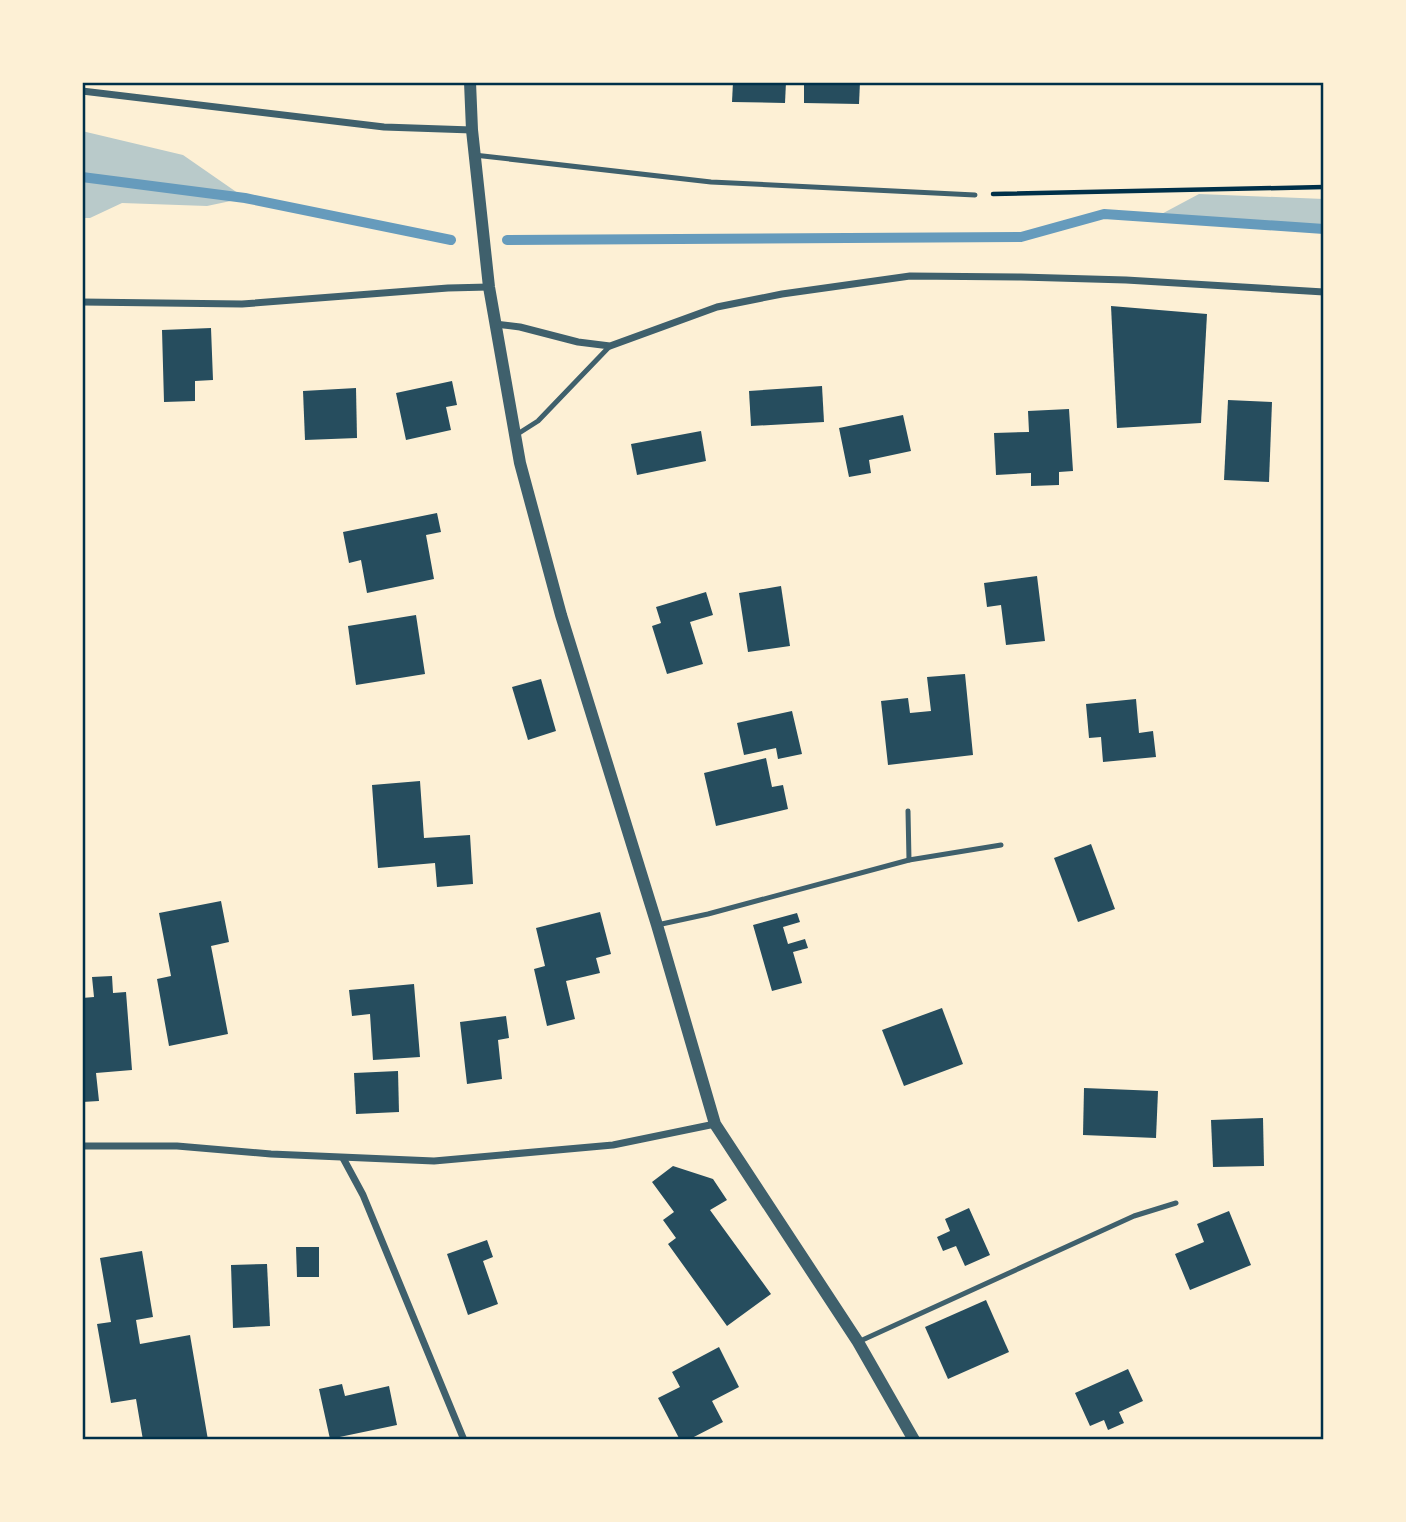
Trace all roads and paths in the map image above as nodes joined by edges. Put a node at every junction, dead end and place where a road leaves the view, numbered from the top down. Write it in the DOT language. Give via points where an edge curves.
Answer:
graph roads {
  1 [pos="470,82"];
  2 [pos="82,91"];
  3 [pos="472,130"];
  4 [pos="474,156"];
  5 [pos="1324,187"];
  6 [pos="975,195"];
  7 [pos="489,286"];
  8 [pos="1324,292"];
  9 [pos="82,302"];
  10 [pos="495,324"];
  11 [pos="610,346"];
  12 [pos="516,435"];
  13 [pos="908,811"];
  14 [pos="1001,845"];
  15 [pos="909,860"];
  16 [pos="657,925"];
  17 [pos="715,1124"];
  18 [pos="82,1146"];
  19 [pos="343,1158"];
  20 [pos="1176,1203"];
  21 [pos="858,1342"];
  22 [pos="464,1440"];
  23 [pos="914,1440"];
  1 -- 3 [label="street"];
  2 -- 3 [label="street" via="384,127"];
  3 -- 4 [label="street"];
  4 -- 6 [label="lane" via="711,182"];
  4 -- 7 [label="street"];
  5 -- 6 [label="path"];
  7 -- 9 [label="street" via="242,304"];
  7 -- 10 [label="street"];
  8 -- 11 [label="street" via="1100,279 911,276 717,306"];
  10 -- 11 [label="street"];
  10 -- 12 [label="street"];
  11 -- 12 [label="lane" via="538,421"];
  12 -- 16 [label="street" via="561,615"];
  13 -- 15 [label="lane"];
  14 -- 15 [label="lane"];
  15 -- 16 [label="lane"];
  16 -- 17 [label="street"];
  17 -- 19 [label="street" via="613,1145 434,1161"];
  17 -- 21 [label="street"];
  18 -- 19 [label="street" via="177,1146"];
  19 -- 22 [label="street" via="363,1195"];
  20 -- 21 [label="lane" via="1134,1216"];
  21 -- 23 [label="street"];
}
